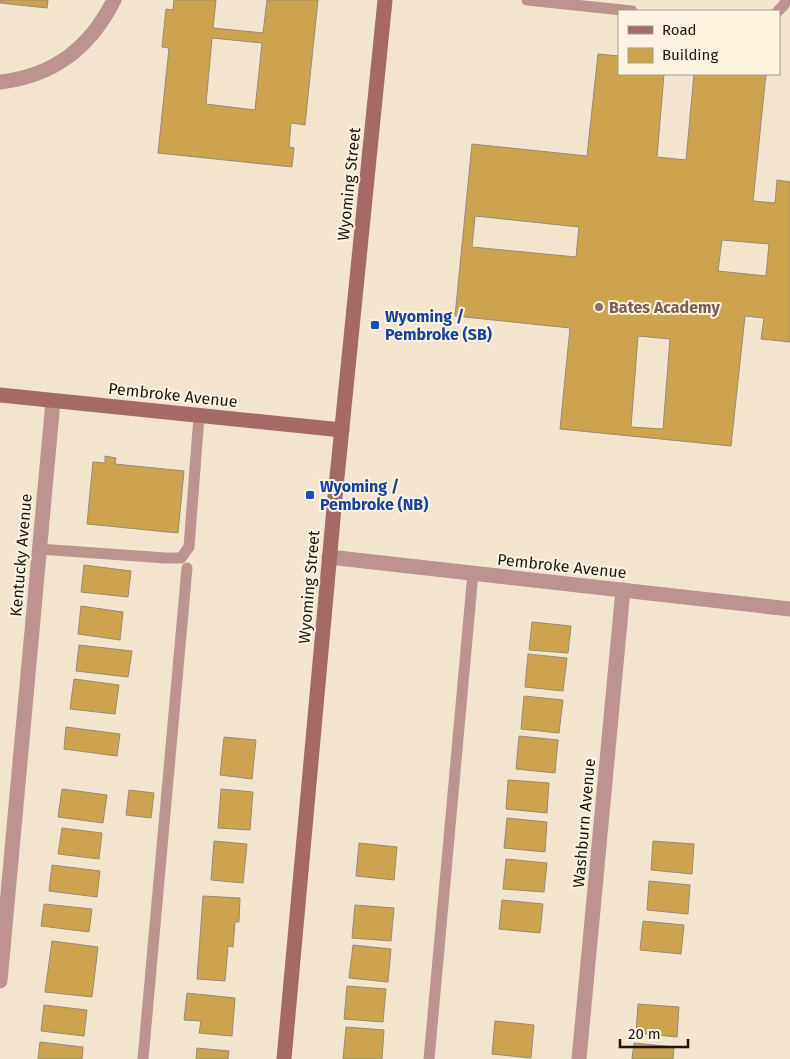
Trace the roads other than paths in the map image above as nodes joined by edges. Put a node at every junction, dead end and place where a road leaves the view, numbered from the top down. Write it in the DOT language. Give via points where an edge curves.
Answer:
graph roads {
  1 [pos="114,0"];
  2 [pos="385,0"];
  3 [pos="527,0"];
  4 [pos="786,0"];
  5 [pos="622,10"];
  6 [pos="779,10"];
  7 [pos="0,82"];
  8 [pos="0,395"];
  9 [pos="52,400"];
  10 [pos="199,416"];
  11 [pos="342,430"];
  12 [pos="39,549"];
  13 [pos="329,557"];
  14 [pos="186,568"];
  15 [pos="473,573"];
  16 [pos="623,590"];
  17 [pos="790,609"];
  18 [pos="0,981"];
  19 [pos="143,1059"];
  20 [pos="284,1059"];
  21 [pos="429,1059"];
  22 [pos="579,1059"];
  1 -- 7 [label="street" via="96,31 69,57 49,69"];
  2 -- 11 [label="street, Wyoming Street"];
  3 -- 5 [label="lane"];
  4 -- 6 [label="lane"];
  8 -- 9 [label="street, Pembroke Avenue"];
  9 -- 10 [label="street, Pembroke Avenue"];
  9 -- 12 [label="street, Kentucky Avenue"];
  10 -- 11 [label="street, Pembroke Avenue"];
  10 -- 12 [label="lane" via="189,547 181,558"];
  11 -- 13 [label="street, Wyoming Street"];
  12 -- 18 [label="street, Kentucky Avenue"];
  13 -- 15 [label="street, Pembroke Avenue"];
  13 -- 20 [label="street, Wyoming Street"];
  14 -- 19 [label="lane"];
  15 -- 16 [label="street, Pembroke Avenue"];
  15 -- 21 [label="lane"];
  16 -- 17 [label="street, Pembroke Avenue"];
  16 -- 22 [label="street, Washburn Avenue"];
}
